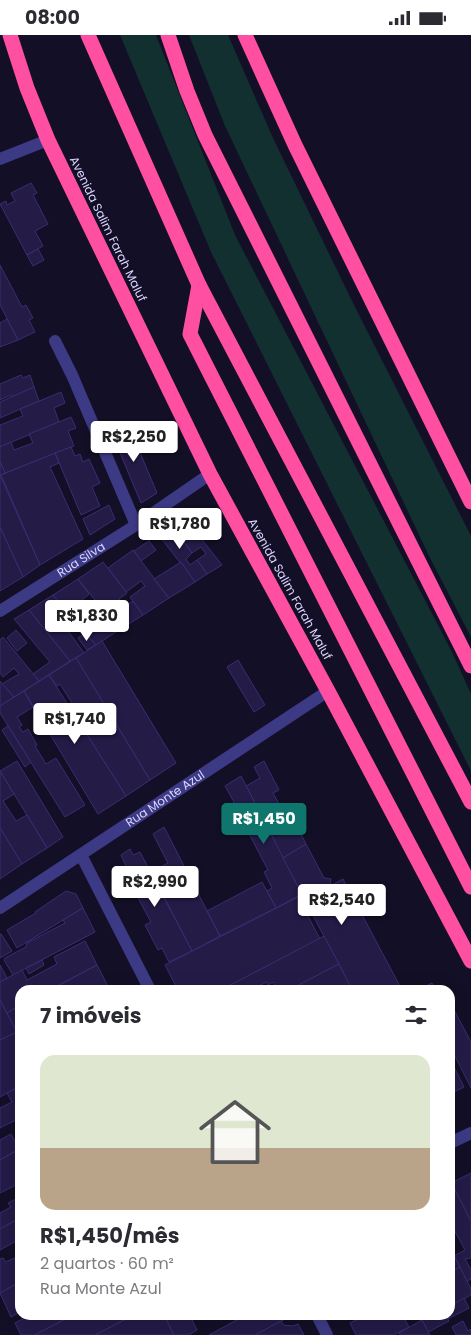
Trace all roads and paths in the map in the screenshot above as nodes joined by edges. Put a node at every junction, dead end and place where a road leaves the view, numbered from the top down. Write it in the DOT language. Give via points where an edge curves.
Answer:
graph roads {
  1 [pos="10,35"];
  2 [pos="88,35"];
  3 [pos="168,35"];
  4 [pos="245,35"];
  5 [pos="48,140"];
  6 [pos="0,159"];
  7 [pos="200,285"];
  8 [pos="56,341"];
  9 [pos="210,474"];
  10 [pos="471,502"];
  11 [pos="136,525"];
  12 [pos="0,611"];
  13 [pos="471,666"];
  14 [pos="328,691"];
  15 [pos="471,802"];
  16 [pos="81,855"];
  17 [pos="471,887"];
  18 [pos="0,908"];
  19 [pos="471,961"];
  20 [pos="147,985"];
  21 [pos="471,1133"];
  22 [pos="455,1141"];
  23 [pos="320,1320"];
  24 [pos="327,1335"];
  1 -- 5 [label="highway, Avenida Salim Farah Maluf"];
  2 -- 7 [label="highway"];
  3 -- 13 [label="highway" via="205,135"];
  4 -- 10 [label="highway" via="295,145"];
  5 -- 6 [label="street"];
  5 -- 9 [label="highway, Avenida Salim Farah Maluf"];
  7 -- 15 [label="highway"];
  7 -- 17 [label="highway" via="190,333"];
  8 -- 11 [label="street"];
  9 -- 11 [label="street, Rua Silva"];
  9 -- 14 [label="highway, Avenida Salim Farah Maluf"];
  11 -- 12 [label="street, Rua Silva"];
  14 -- 16 [label="street, Rua Monte Azul"];
  14 -- 19 [label="highway, Avenida Salim Farah Maluf"];
  16 -- 18 [label="street, Rua Monte Azul"];
  16 -- 20 [label="street"];
  21 -- 22 [label="street"];
  23 -- 24 [label="street"];
}
